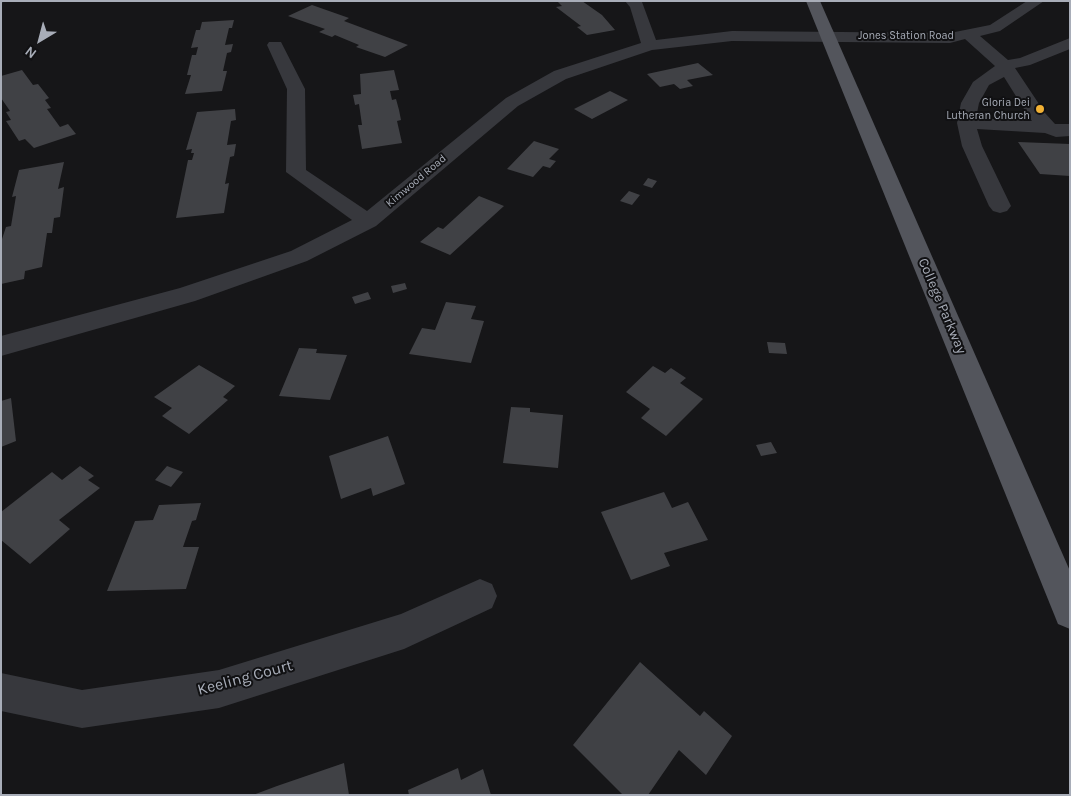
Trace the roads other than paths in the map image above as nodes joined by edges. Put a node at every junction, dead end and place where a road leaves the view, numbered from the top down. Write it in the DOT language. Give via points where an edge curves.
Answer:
graph roads {
  1 [pos="632,1"];
  2 [pos="813,1"];
  3 [pos="1037,1"];
  4 [pos="968,34"];
  5 [pos="826,36"];
  6 [pos="1070,44"];
  7 [pos="275,45"];
  8 [pos="650,45"];
  9 [pos="1004,65"];
  10 [pos="966,123"];
  11 [pos="1048,128"];
  12 [pos="1070,130"];
  13 [pos="1000,206"];
  14 [pos="368,221"];
  15 [pos="1,346"];
  16 [pos="480,596"];
  17 [pos="1070,612"];
  18 [pos="1,692"];
  1 -- 8 [label="street" via="637,5"];
  2 -- 5 [label="main road, College Parkway"];
  3 -- 4 [label="street, Jones Station Road" via="996,28"];
  4 -- 5 [label="street, Jones Station Road" via="950,38"];
  4 -- 9 [label="street"];
  5 -- 8 [label="street, Kimwood Road" via="732,36"];
  5 -- 17 [label="main road, College Parkway"];
  6 -- 9 [label="street" via="1024,62"];
  7 -- 14 [label="street" via="296,89 296,172"];
  8 -- 14 [label="street, Kimwood Road" via="560,75 512,102"];
  9 -- 10 [label="street" via="999,73 982,82 970,103"];
  9 -- 11 [label="street"];
  10 -- 11 [label="street"];
  10 -- 13 [label="street" via="972,146"];
  11 -- 12 [label="street"];
  14 -- 15 [label="street, Kimwood Road" via="299,256 186,295"];
  16 -- 18 [label="street, Keeling Court" via="404,631 219,688 82,709"];
}
